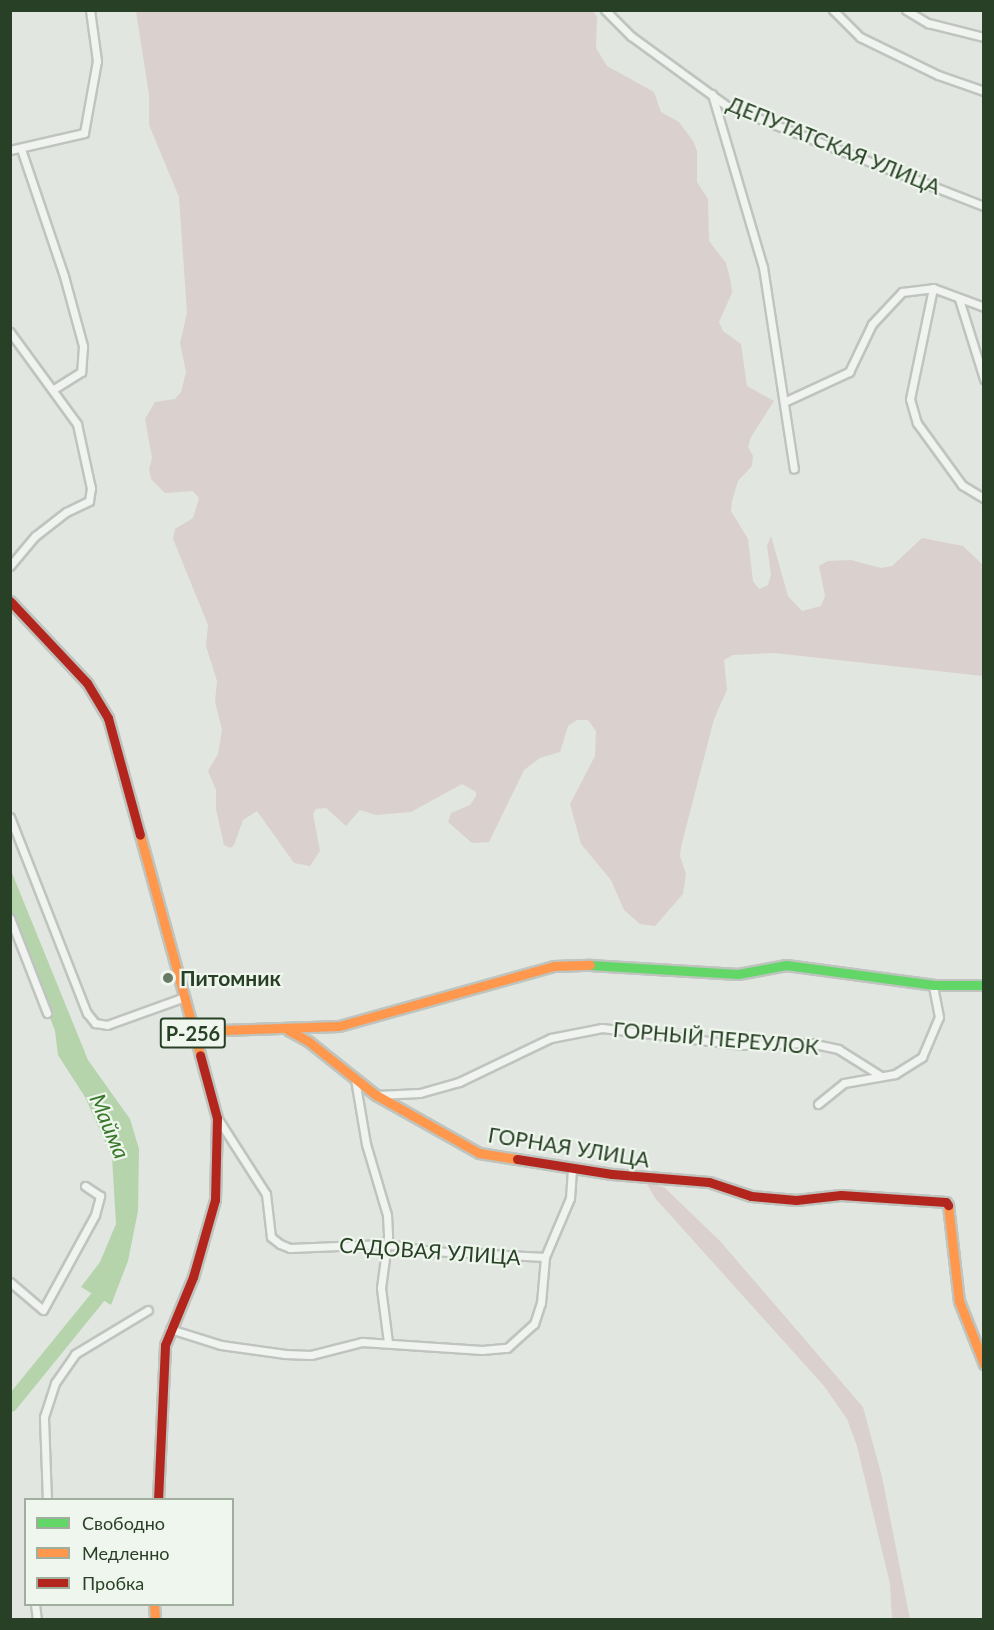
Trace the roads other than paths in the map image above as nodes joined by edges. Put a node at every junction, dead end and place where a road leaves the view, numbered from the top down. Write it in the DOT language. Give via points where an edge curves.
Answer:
graph roads {
  1 [pos="90,10"];
  2 [pos="605,10"];
  3 [pos="833,10"];
  4 [pos="906,10"];
  5 [pos="984,38"];
  6 [pos="984,90"];
  7 [pos="712,94"];
  8 [pos="21,149"];
  9 [pos="10,150"];
  10 [pos="984,206"];
  11 [pos="933,288"];
  12 [pos="959,299"];
  13 [pos="984,307"];
  14 [pos="10,332"];
  15 [pos="984,379"];
  16 [pos="54,389"];
  17 [pos="784,402"];
  18 [pos="795,469"];
  19 [pos="984,498"];
  20 [pos="10,566"];
  21 [pos="10,601"];
  22 [pos="10,818"];
  23 [pos="10,918"];
  24 [pos="933,985"];
  25 [pos="984,985"];
  26 [pos="182,998"];
  27 [pos="47,1013"];
  28 [pos="288,1030"];
  29 [pos="193,1031"];
  30 [pos="881,1076"];
  31 [pos="355,1079"];
  32 [pos="376,1095"];
  33 [pos="818,1104"];
  34 [pos="217,1118"];
  35 [pos="572,1169"];
  36 [pos="85,1186"];
  37 [pos="386,1244"];
  38 [pos="546,1257"];
  39 [pos="10,1282"];
  40 [pos="148,1310"];
  41 [pos="170,1329"];
  42 [pos="388,1343"];
  43 [pos="984,1364"];
  44 [pos="47,1498"];
  45 [pos="158,1498"];
  1 -- 8 [label="street" via="97,61 84,133"];
  2 -- 7 [label="street, ДЕПУТАТСКАЯ УЛИЦА" via="631,36"];
  3 -- 6 [label="street" via="860,37 938,75"];
  4 -- 5 [label="street" via="928,23"];
  7 -- 10 [label="street, ДЕПУТАТСКАЯ УЛИЦА" via="727,106"];
  7 -- 17 [label="street" via="763,267"];
  8 -- 9 [label="street"];
  8 -- 16 [label="street" via="83,346 81,372"];
  11 -- 12 [label="street"];
  11 -- 17 [label="street" via="902,292 872,324 849,372"];
  11 -- 19 [label="street" via="910,399 916,423 962,485"];
  12 -- 13 [label="street"];
  12 -- 15 [label="street"];
  14 -- 16 [label="street"];
  16 -- 20 [label="street" via="77,424 91,488 89,501 66,512 35,536"];
  17 -- 18 [label="street"];
  21 -- 26 [label="street, Р-256" via="87,683 108,718"];
  22 -- 26 [label="street" via="94,1023 115,1022"];
  23 -- 27 [label="street"];
  24 -- 25 [label="street"];
  24 -- 28 [label="street" via="786,965 738,974 612,964 554,966 339,1026"];
  24 -- 30 [label="street" via="939,1017 922,1057 910,1068"];
  26 -- 29 [label="street, Р-256"];
  28 -- 29 [label="street"];
  28 -- 31 [label="street, ГОРНАЯ УЛИЦА"];
  29 -- 34 [label="street, Р-256"];
  30 -- 32 [label="street, ГОРНЫЙ ПЕРЕУЛОК" via="838,1049 810,1043 742,1045 602,1028 551,1038 459,1082 420,1093"];
  30 -- 33 [label="street" via="844,1083"];
  31 -- 32 [label="street, ГОРНАЯ УЛИЦА"];
  31 -- 37 [label="street" via="366,1144 384,1198"];
  32 -- 35 [label="street, ГОРНАЯ УЛИЦА" via="479,1153"];
  34 -- 37 [label="street, САДОВАЯ УЛИЦА" via="266,1194 271,1237 280,1244 290,1248"];
  34 -- 41 [label="street, Р-256" via="215,1200 193,1277"];
  35 -- 38 [label="street" via="570,1198"];
  35 -- 43 [label="street, ГОРНАЯ УЛИЦА" via="709,1182 752,1196 796,1200 841,1195 946,1202 951,1209 959,1301"];
  36 -- 39 [label="street" via="100,1196 95,1215 43,1310"];
  37 -- 38 [label="street, САДОВАЯ УЛИЦА" via="430,1251"];
  37 -- 42 [label="street" via="381,1288"];
  38 -- 42 [label="street" via="541,1303 534,1324 507,1348 482,1350"];
  40 -- 44 [label="street" via="75,1354 55,1383 44,1417"];
  41 -- 42 [label="street" via="221,1345 285,1354 311,1355 362,1342"];
  41 -- 45 [label="street, Р-256" via="162,1368"];
}
